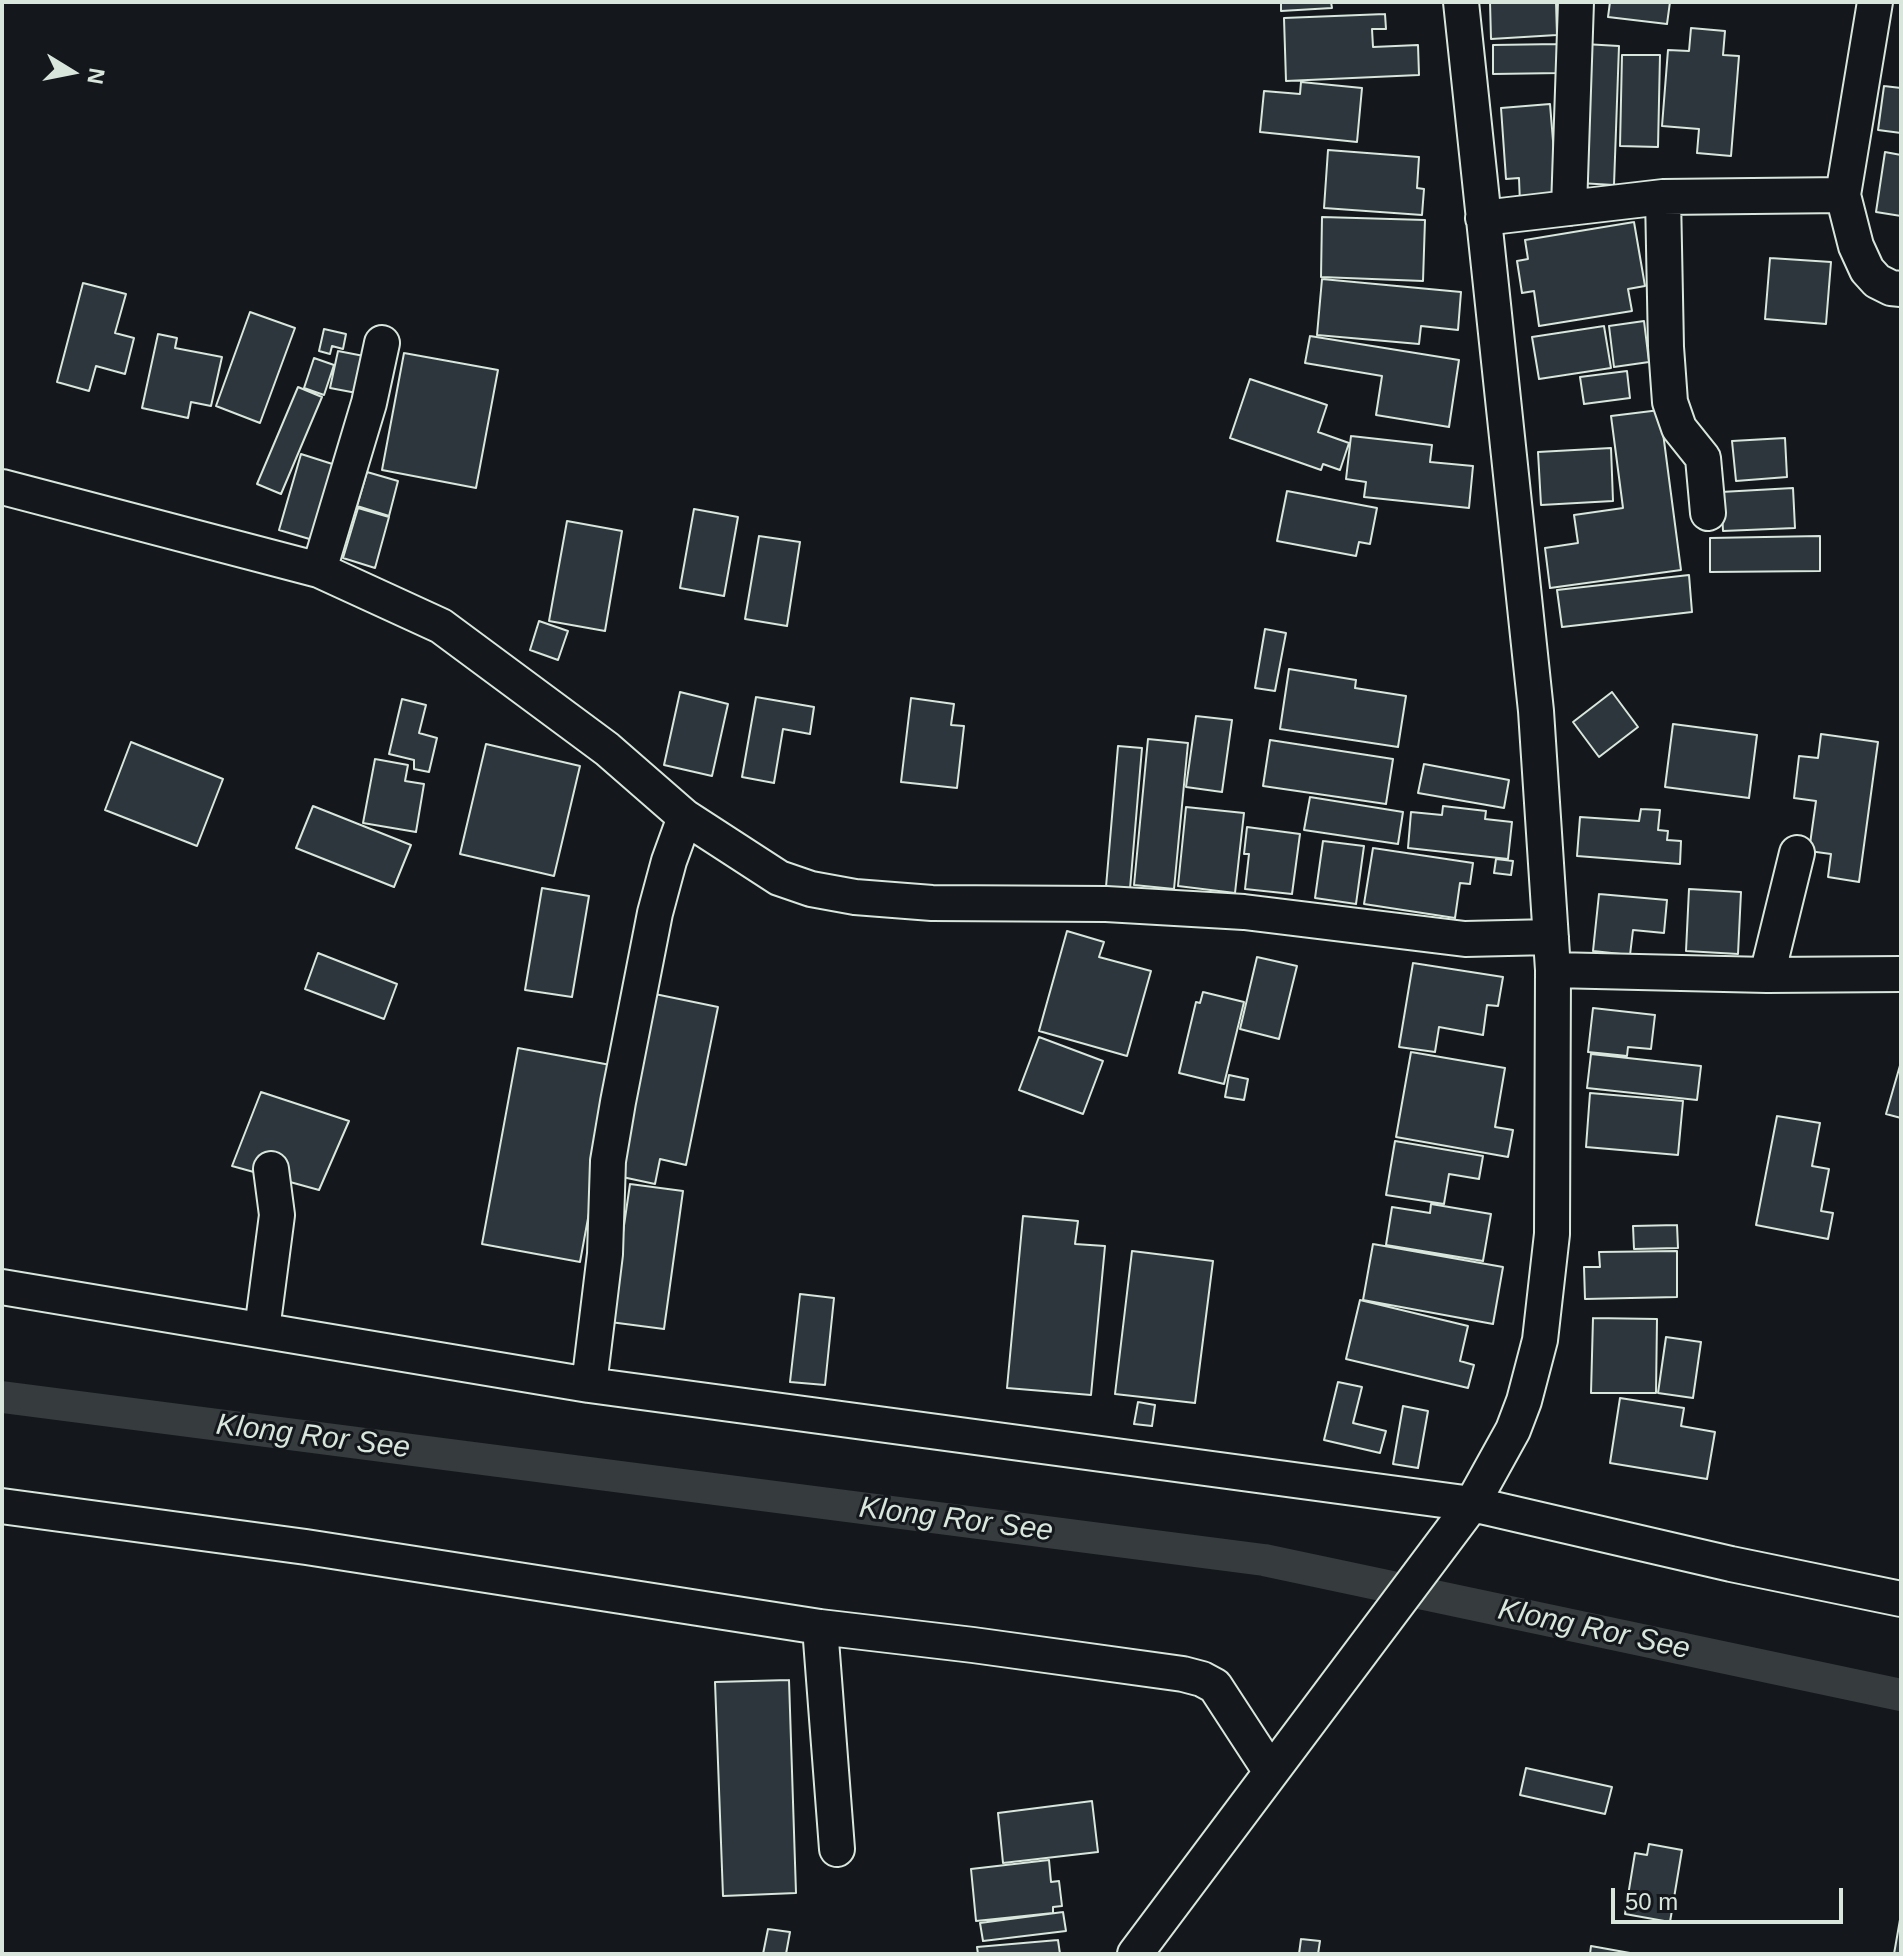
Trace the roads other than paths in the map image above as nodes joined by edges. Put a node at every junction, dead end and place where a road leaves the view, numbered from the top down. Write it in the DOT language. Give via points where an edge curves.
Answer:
graph roads {
  1 [pos="1461,2"];
  2 [pos="1576,2"];
  3 [pos="1875,2"];
  4 [pos="1843,195"];
  5 [pos="1663,197"];
  6 [pos="1569,208"];
  7 [pos="1483,218"];
  8 [pos="1901,289"];
  9 [pos="382,343"];
  10 [pos="2,487"];
  11 [pos="1708,513"];
  12 [pos="319,570"];
  13 [pos="685,817"];
  14 [pos="1797,853"];
  15 [pos="1552,954"];
  16 [pos="1901,974"];
  17 [pos="1767,975"];
  18 [pos="271,1169"];
  19 [pos="2,1287"];
  20 [pos="262,1330"];
  21 [pos="589,1385"];
  22 [pos="1472,1504"];
  23 [pos="2,1506"];
  24 [pos="1901,1599"];
  25 [pos="820,1627"];
  26 [pos="1271,1772"];
  27 [pos="837,1849"];
  28 [pos="1135,1954"];
  1 -- 7 [label="street"];
  2 -- 6 [label="street"];
  3 -- 4 [label="street"];
  4 -- 5 [label="street"];
  4 -- 8 [label="street" via="1867,270 1877,281"];
  5 -- 6 [label="street"];
  5 -- 11 [label="street" via="1670,402 1679,428 1703,458"];
  6 -- 7 [label="street"];
  7 -- 15 [label="street" via="1536,711"];
  9 -- 12 [label="street"];
  10 -- 12 [label="street"];
  12 -- 13 [label="street" via="441,626 607,749"];
  13 -- 15 [label="street" via="779,878 833,894 932,903 1106,904 1244,912"];
  13 -- 21 [label="street" via="655,913 615,1117"];
  14 -- 17 [label="street"];
  15 -- 17 [label="street"];
  15 -- 22 [label="street" via="1552,1234 1545,1308 1524,1401"];
  16 -- 17 [label="street"];
  18 -- 20 [label="street" via="277,1215"];
  19 -- 20 [label="street"];
  20 -- 21 [label="street"];
  21 -- 22 [label="street"];
  22 -- 24 [label="street"];
  22 -- 26 [label="street"];
  23 -- 25 [label="street"];
  25 -- 26 [label="street" via="1202,1679 1215,1686"];
  25 -- 27 [label="street"];
  26 -- 28 [label="street"];
}
